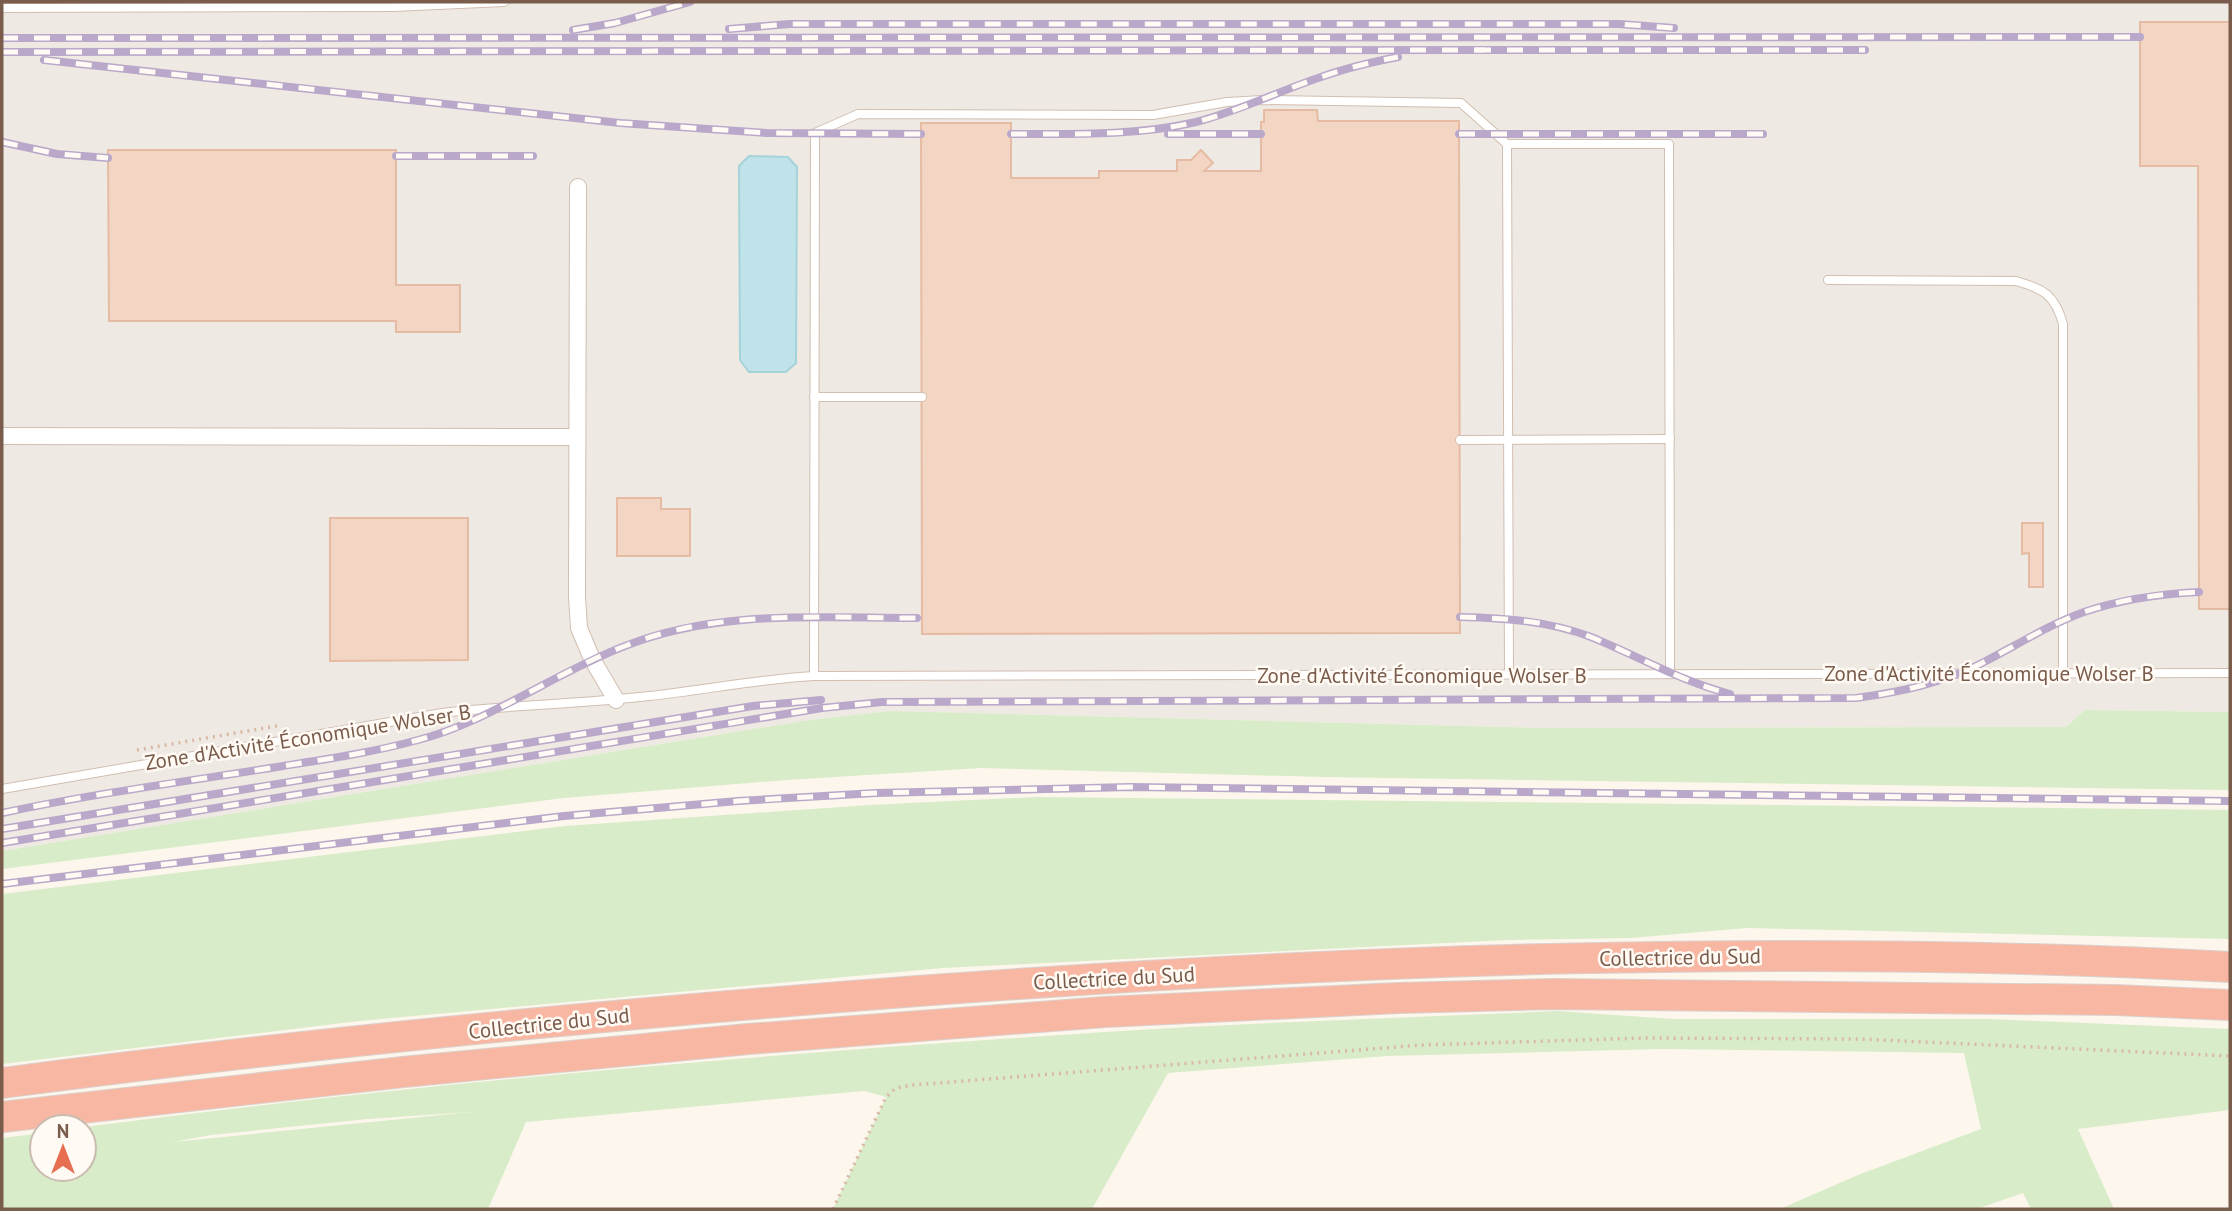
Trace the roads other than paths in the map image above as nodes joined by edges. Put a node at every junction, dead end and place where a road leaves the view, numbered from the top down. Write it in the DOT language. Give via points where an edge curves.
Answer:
graph roads {
  1 [pos="504,2"];
  2 [pos="105,5"];
  3 [pos="2,8"];
  4 [pos="1507,144"];
  5 [pos="578,187"];
  6 [pos="1828,280"];
  7 [pos="814,397"];
  8 [pos="922,397"];
  9 [pos="2,436"];
  10 [pos="577,437"];
  11 [pos="1670,439"];
  12 [pos="1460,440"];
  13 [pos="1508,440"];
  14 [pos="2063,673"];
  15 [pos="2230,673"];
  16 [pos="1509,674"];
  17 [pos="1670,674"];
  18 [pos="814,676"];
  19 [pos="616,700"];
  20 [pos="2,789"];
  21 [pos="2230,954"];
  22 [pos="2141,962"];
  23 [pos="2230,967"];
  24 [pos="2115,1000"];
  25 [pos="2230,1005"];
  26 [pos="2230,1016"];
  27 [pos="2,1083"];
  28 [pos="2,1117"];
  1 -- 2 [label="lane" via="394,7"];
  2 -- 3 [label="lane"];
  4 -- 7 [label="lane" via="1461,103 1262,100 1153,115 858,114 815,133"];
  4 -- 11 [label="lane" via="1669,144"];
  4 -- 13 [label="lane"];
  5 -- 10 [label="street"];
  6 -- 14 [label="lane" via="2016,281 2038,287 2059,309 2063,324"];
  7 -- 8 [label="lane"];
  7 -- 18 [label="lane"];
  9 -- 10 [label="street"];
  10 -- 19 [label="street" via="579,628"];
  11 -- 13 [label="lane"];
  11 -- 17 [label="lane"];
  12 -- 13 [label="lane"];
  13 -- 16 [label="lane"];
  14 -- 15 [label="lane, Zone d'Activité Économique Wolser B"];
  14 -- 17 [label="lane, Zone d'Activité Économique Wolser B"];
  16 -- 17 [label="lane, Zone d'Activité Économique Wolser B"];
  16 -- 18 [label="lane, Zone d'Activité Économique Wolser B"];
  18 -- 19 [label="lane, Zone d'Activité Économique Wolser B"];
  19 -- 20 [label="lane, Zone d'Activité Économique Wolser B" via="442,713"];
  21 -- 22 [label="highway"];
  22 -- 23 [label="highway, Collectrice du Sud"];
  22 -- 27 [label="highway, Collectrice du Sud" via="1616,957 1107,977 730,1005 387,1038"];
  24 -- 25 [label="highway, Collectrice du Sud"];
  24 -- 26 [label="highway"];
  24 -- 28 [label="highway, Collectrice du Sud" via="1553,994 1105,1012 417,1070"];
}
